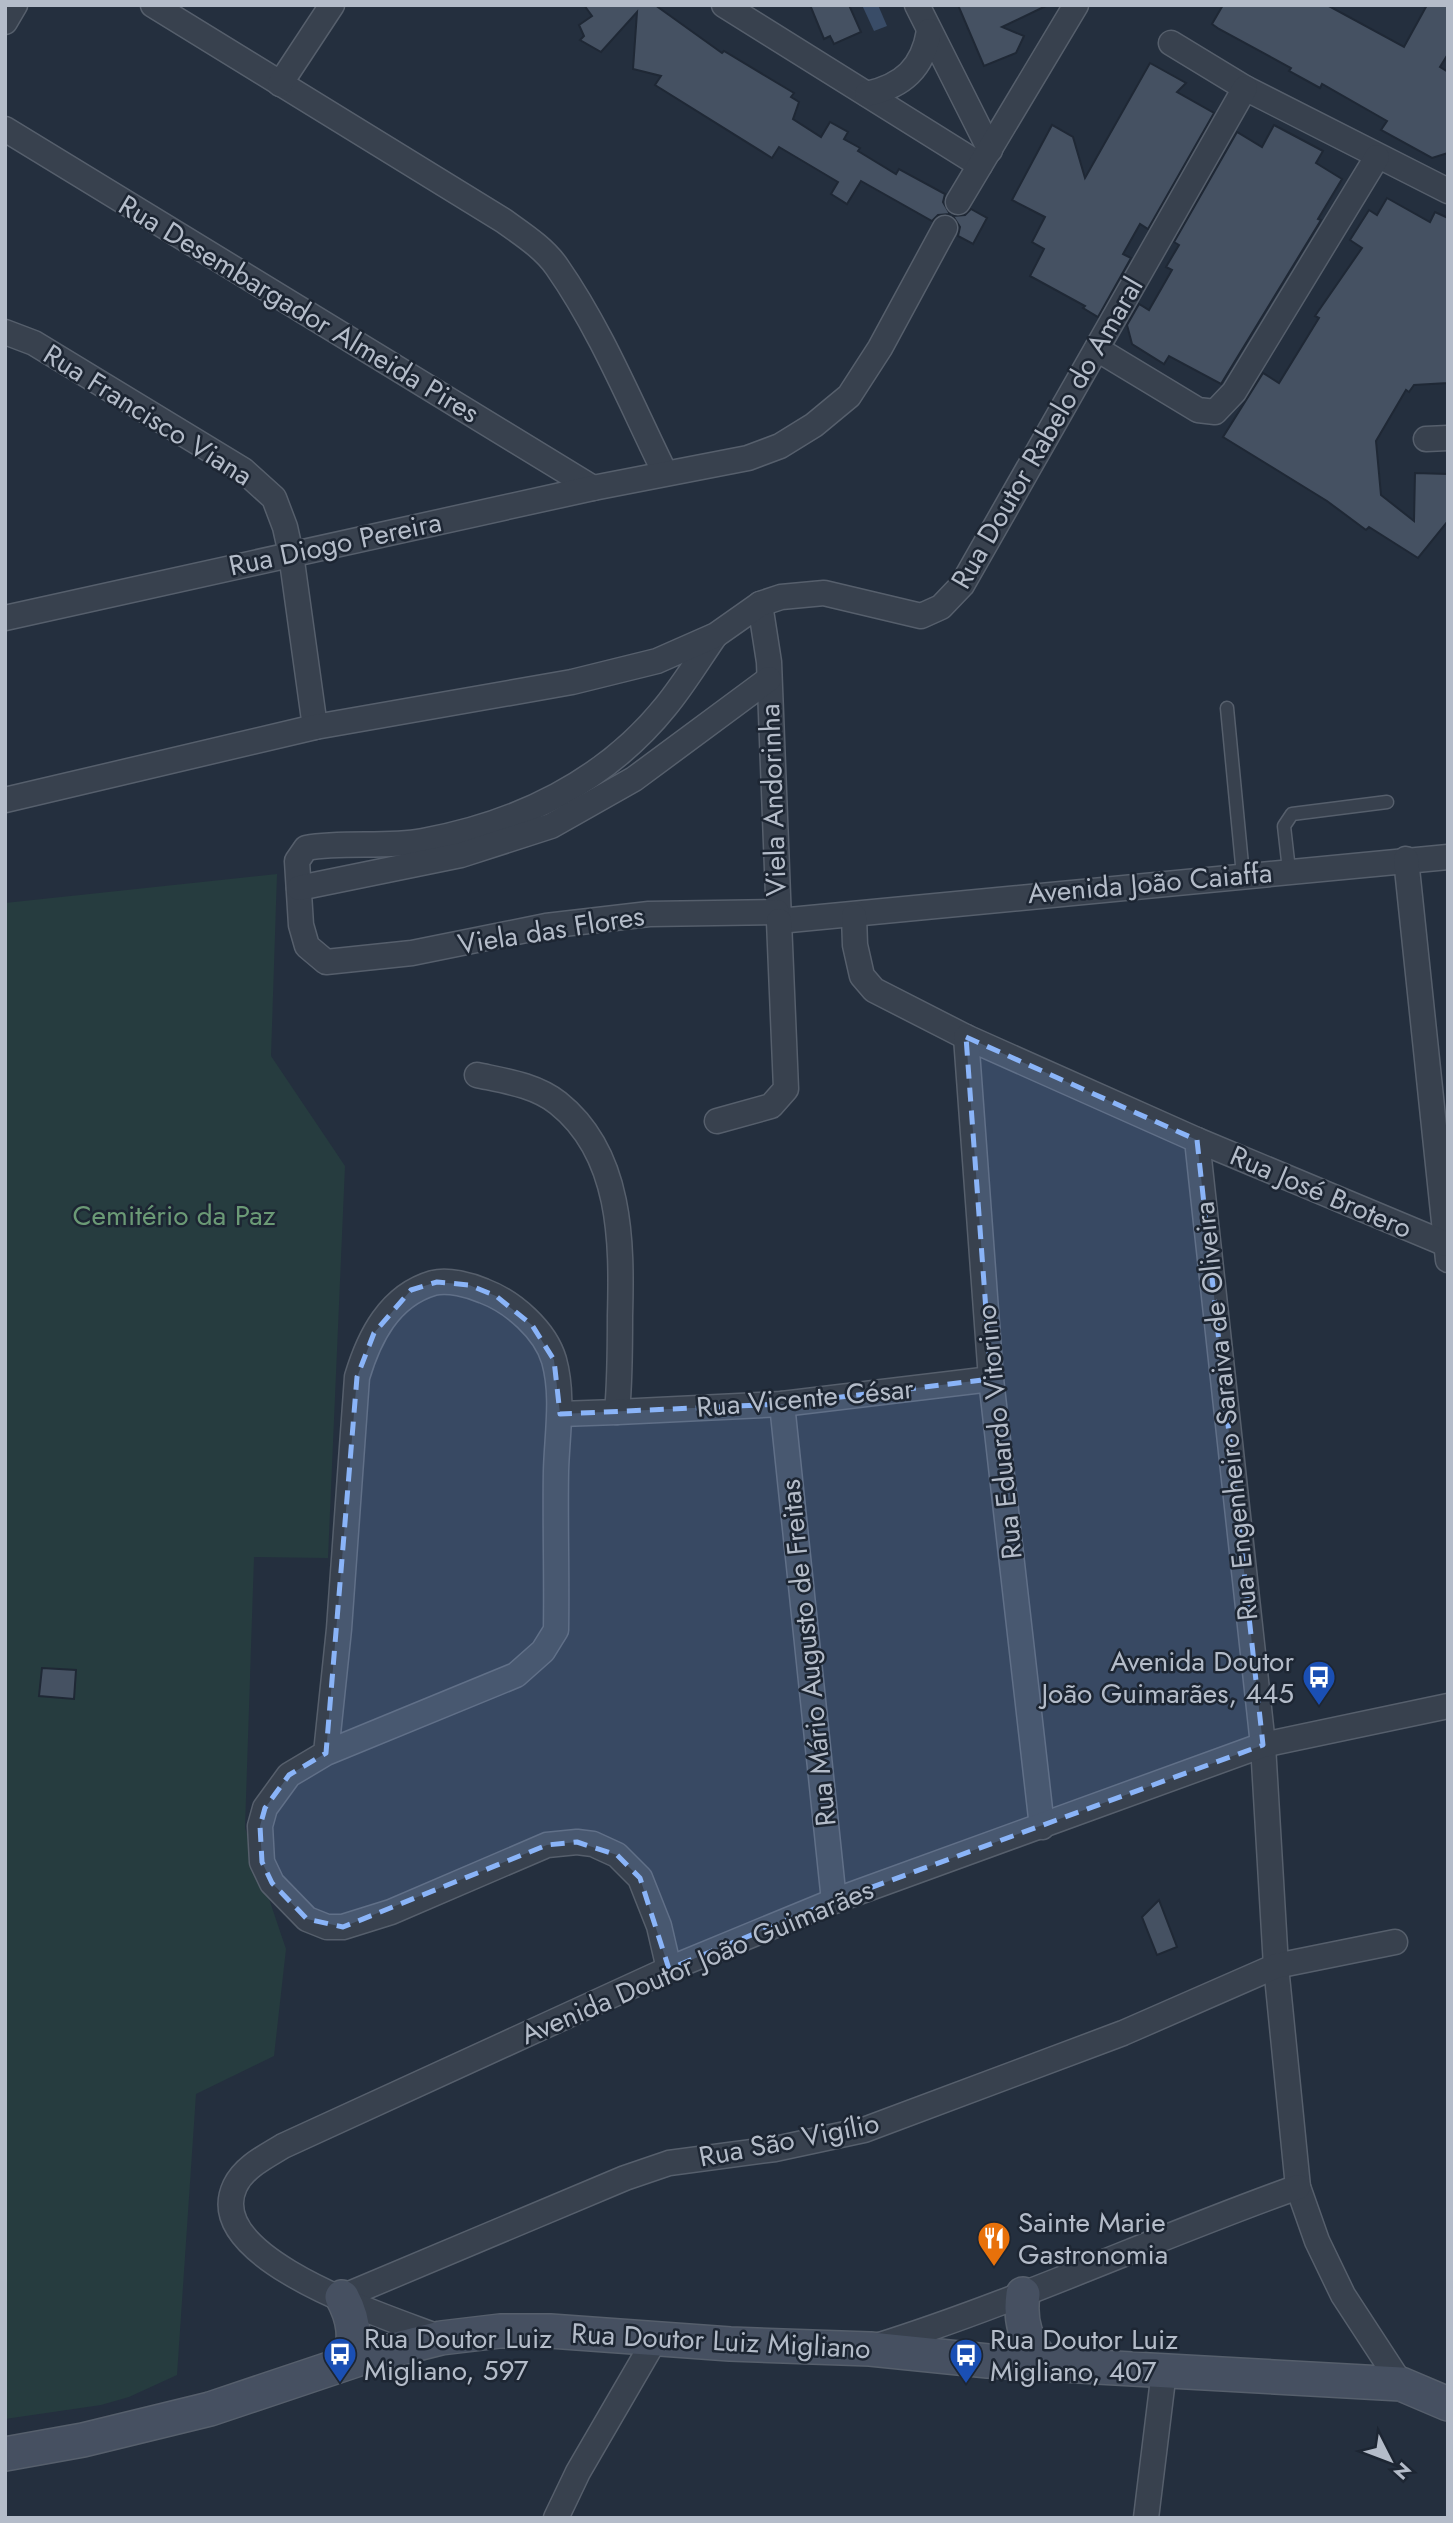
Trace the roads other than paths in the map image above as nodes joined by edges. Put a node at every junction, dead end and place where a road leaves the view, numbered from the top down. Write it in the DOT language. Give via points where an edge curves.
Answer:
graph roads {
  1 [pos="15,5"];
  2 [pos="153,5"];
  3 [pos="332,5"];
  4 [pos="724,5"];
  5 [pos="917,5"];
  6 [pos="1076,5"];
  7 [pos="5,22"];
  8 [pos="929,32"];
  9 [pos="1171,43"];
  10 [pos="279,84"];
  11 [pos="1245,89"];
  12 [pos="867,94"];
  13 [pos="5,129"];
  14 [pos="985,157"];
  15 [pos="1377,158"];
  16 [pos="1448,191"];
  17 [pos="958,202"];
  18 [pos="945,228"];
  19 [pos="5,331"];
  20 [pos="1097,349"];
  21 [pos="665,473"];
  22 [pos="593,488"];
  23 [pos="291,554"];
  24 [pos="760,604"];
  25 [pos="5,618"];
  26 [pos="716,635"];
  27 [pos="769,679"];
  28 [pos="1227,708"];
  29 [pos="315,727"];
  30 [pos="5,800"];
  31 [pos="1387,802"];
  32 [pos="1448,857"];
  33 [pos="1406,859"];
  34 [pos="1289,870"];
  35 [pos="1243,875"];
  36 [pos="299,888"];
  37 [pos="854,916"];
  38 [pos="778,917"];
  39 [pos="966,1037"];
  40 [pos="477,1075"];
  41 [pos="718,1121"];
  42 [pos="1197,1140"];
  43 [pos="1447,1252"];
  44 [pos="991,1379"];
  45 [pos="782,1404"];
  46 [pos="617,1412"];
  47 [pos="560,1414"];
  48 [pos="1448,1706"];
  49 [pos="1263,1745"];
  50 [pos="326,1753"];
  51 [pos="1042,1827"];
  52 [pos="834,1901"];
  53 [pos="1395,1942"];
  54 [pos="1276,1966"];
  55 [pos="669,1969"];
  56 [pos="1298,2187"];
  57 [pos="1023,2294"];
  58 [pos="342,2297"];
  59 [pos="657,2336"];
  60 [pos="441,2338"];
  61 [pos="870,2348"];
  62 [pos="348,2362"];
  63 [pos="1046,2364"];
  64 [pos="1164,2371"];
  65 [pos="1401,2384"];
  66 [pos="1448,2404"];
  67 [pos="5,2454"];
  68 [pos="556,2518"];
  69 [pos="1146,2518"];
  1 -- 7 [label="street"];
  2 -- 10 [label="street"];
  3 -- 10 [label="street"];
  4 -- 12 [label="street"];
  5 -- 8 [label="street"];
  6 -- 14 [label="street"];
  8 -- 12 [label="street" via="912,72 886,90"];
  8 -- 14 [label="street"];
  9 -- 11 [label="street"];
  10 -- 21 [label="street" via="504,221 556,265 597,335"];
  11 -- 15 [label="street"];
  11 -- 20 [label="street, Rua Doutor Rabelo do Amaral"];
  12 -- 14 [label="street"];
  13 -- 22 [label="street, Rua Desembargador Almeida Pires"];
  14 -- 17 [label="street"];
  15 -- 16 [label="street"];
  15 -- 20 [label="street" via="1234,392 1215,412 1198,410"];
  18 -- 21 [label="street, Rua Diogo Pereira" via="849,396 780,446 748,458"];
  19 -- 23 [label="street, Rua Francisco Viana" via="34,343 243,470 274,498"];
  20 -- 24 [label="street, Rua Doutor Rabelo do Amaral" via="962,585 941,607 914,615 824,593 780,597"];
  21 -- 22 [label="street, Rua Diogo Pereira"];
  22 -- 23 [label="street, Rua Diogo Pereira"];
  23 -- 25 [label="street, Rua Diogo Pereira"];
  23 -- 29 [label="street, Rua Francisco Viana"];
  24 -- 26 [label="street, Rua Doutor Rabelo do Amaral"];
  24 -- 27 [label="street, Viela Andorinha"];
  26 -- 29 [label="street, Rua Doutor Rabelo do Amaral" via="657,661 572,682"];
  26 -- 36 [label="street" via="665,708 602,768 567,792 497,822 420,842 306,848 297,861"];
  27 -- 36 [label="street" via="634,779 551,826 461,855"];
  27 -- 38 [label="street, Viela Andorinha"];
  28 -- 35 [label="lane"];
  29 -- 30 [label="street, Rua Doutor Rabelo do Amaral"];
  31 -- 34 [label="lane" via="1292,814 1284,826"];
  32 -- 33 [label="street, Avenida João Caiaffa"];
  33 -- 34 [label="street, Avenida João Caiaffa"];
  33 -- 43 [label="street"];
  34 -- 35 [label="street, Avenida João Caiaffa"];
  35 -- 37 [label="street, Avenida João Caiaffa" via="883,908"];
  36 -- 38 [label="street, Viela das Flores" via="304,939 326,962 412,953 546,926 649,914"];
  37 -- 38 [label="street, Viela Andorinha"];
  37 -- 39 [label="street" via="855,944 868,984"];
  38 -- 41 [label="street" via="786,1089 771,1106"];
  39 -- 42 [label="street"];
  39 -- 44 [label="street, Rua Eduardo Vitorino"];
  40 -- 46 [label="street" via="523,1086 557,1103 575,1120 604,1166 620,1232"];
  42 -- 43 [label="street, Rua José Brotero"];
  42 -- 49 [label="street, Rua Engenheiro Saraiva de Oliveira"];
  44 -- 45 [label="street, Rua Vicente César"];
  44 -- 51 [label="street, Rua Eduardo Vitorino"];
  45 -- 46 [label="street, Rua Vicente César"];
  45 -- 52 [label="street, Rua Mário Augusto de Freitas"];
  46 -- 47 [label="street, Rua Vicente César"];
  47 -- 50 [label="street" via="556,1630 543,1651 516,1675"];
  47 -- 50 [label="street" via="554,1360 546,1342 496,1296 469,1285 437,1282 411,1290 391,1308 374,1333 358,1377"];
  48 -- 49 [label="street, Avenida Doutor João Guimarães"];
  49 -- 51 [label="street, Avenida Doutor João Guimarães"];
  49 -- 54 [label="street, Rua Engenheiro Saraiva de Oliveira"];
  50 -- 55 [label="street" via="289,1775 265,1808 260,1826 262,1862 272,1883 307,1919 342,1927 391,1912 547,1845 593,1844 617,1855 640,1878 659,1926"];
  51 -- 52 [label="street, Avenida Doutor João Guimarães"];
  52 -- 55 [label="street, Avenida Doutor João Guimarães"];
  53 -- 54 [label="street, Rua São Vigílio"];
  54 -- 56 [label="street, Rua Engenheiro Saraiva de Oliveira"];
  54 -- 58 [label="street, Rua São Vigílio" via="1123,2033 864,2130 670,2164 625,2178"];
  55 -- 58 [label="street, Avenida Doutor João Guimarães" via="283,2146 248,2168 232,2195 231,2209 242,2236 277,2265"];
  56 -- 57 [label="street"];
  56 -- 65 [label="street, Rua Engenheiro Saraiva de Oliveira" via="1343,2295"];
  57 -- 61 [label="street" via="952,2323"];
  57 -- 63 [label="main road" via="1024,2331"];
  58 -- 60 [label="street, Avenida Doutor João Guimarães"];
  58 -- 62 [label="main road" via="354,2333"];
  59 -- 60 [label="main road, Rua Doutor Luiz Migliano" via="525,2331"];
  59 -- 61 [label="main road, Rua Doutor Luiz Migliano" via="730,2344"];
  59 -- 68 [label="street"];
  60 -- 62 [label="main road, Rua Doutor Luiz Migliano"];
  61 -- 63 [label="main road, Rua Doutor Luiz Migliano"];
  62 -- 67 [label="main road, Rua Doutor Luiz Migliano" via="187,2415"];
  63 -- 64 [label="main road, Rua Doutor Luiz Migliano"];
  64 -- 65 [label="main road, Rua Doutor Luiz Migliano"];
  64 -- 69 [label="street"];
  65 -- 66 [label="main road, Rua Doutor Luiz Migliano"];
}
